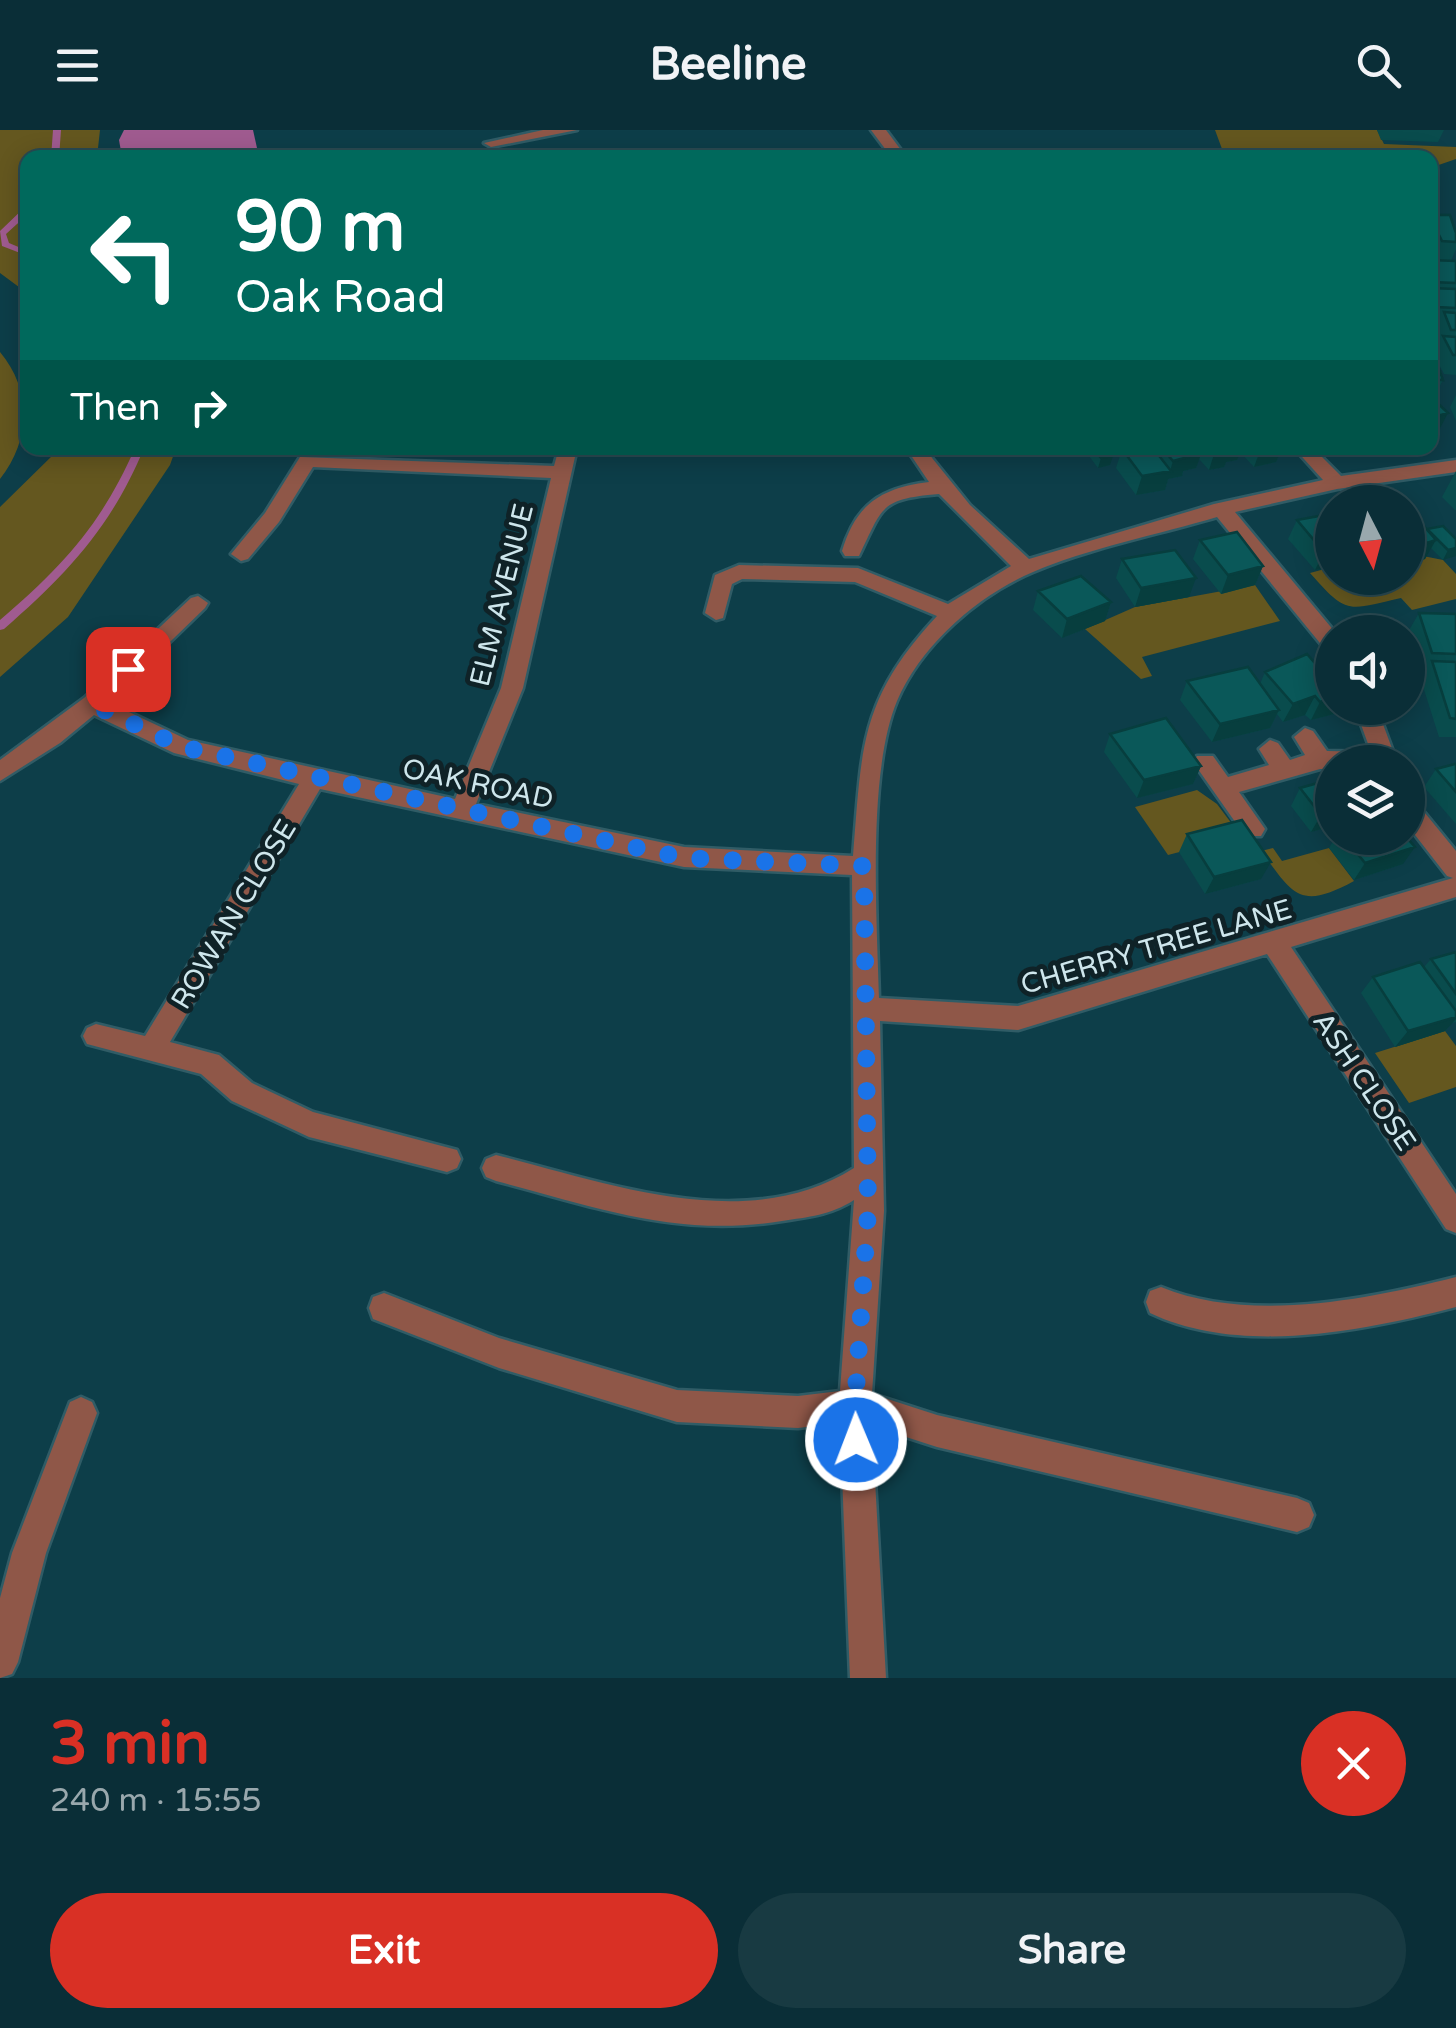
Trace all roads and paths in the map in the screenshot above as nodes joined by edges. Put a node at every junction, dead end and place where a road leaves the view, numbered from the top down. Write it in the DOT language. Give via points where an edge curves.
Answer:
graph roads {
  1 [pos="570,130"];
  2 [pos="878,130"];
  3 [pos="490,143"];
  4 [pos="894,150"];
  5 [pos="309,455"];
  6 [pos="324,455"];
  7 [pos="566,455"];
  8 [pos="916,455"];
  9 [pos="1310,455"];
  10 [pos="1456,466"];
  11 [pos="562,472"];
  12 [pos="1337,484"];
  13 [pos="944,487"];
  14 [pos="1221,509"];
  15 [pos="852,551"];
  16 [pos="241,554"];
  17 [pos="1025,567"];
  18 [pos="198,604"];
  19 [pos="716,613"];
  20 [pos="950,614"];
  21 [pos="1315,623"];
  22 [pos="92,704"];
  23 [pos="1305,737"];
  24 [pos="1270,749"];
  25 [pos="1315,752"];
  26 [pos="1315,761"];
  27 [pos="1205,762"];
  28 [pos="1285,770"];
  29 [pos="0,772"];
  30 [pos="314,779"];
  31 [pos="1224,788"];
  32 [pos="462,810"];
  33 [pos="1253,829"];
  34 [pos="1425,830"];
  35 [pos="864,866"];
  36 [pos="1456,869"];
  37 [pos="1456,886"];
  38 [pos="1274,944"];
  39 [pos="866,1009"];
  40 [pos="96,1036"];
  41 [pos="152,1048"];
  42 [pos="447,1159"];
  43 [pos="496,1168"];
  44 [pos="868,1175"];
  45 [pos="1456,1219"];
  46 [pos="1456,1292"];
  47 [pos="1161,1302"];
  48 [pos="384,1308"];
  49 [pos="855,1405"];
  50 [pos="80,1412"];
  51 [pos="1297,1515"];
  52 [pos="0,1662"];
  53 [pos="868,1678"];
  1 -- 3 [label="street"];
  2 -- 4 [label="street"];
  5 -- 16 [label="street"];
  6 -- 11 [label="street"];
  7 -- 11 [label="street, ELM AVENUE"];
  8 -- 13 [label="street"];
  9 -- 12 [label="street"];
  10 -- 12 [label="street"];
  11 -- 32 [label="street, ELM AVENUE" via="512,688"];
  12 -- 14 [label="street"];
  13 -- 15 [label="street" via="883,497"];
  13 -- 17 [label="street"];
  14 -- 17 [label="street"];
  14 -- 21 [label="street"];
  17 -- 20 [label="street"];
  18 -- 22 [label="street"];
  19 -- 20 [label="street" via="722,580 739,572 809,572 858,575"];
  20 -- 35 [label="street" via="909,660 884,703"];
  22 -- 29 [label="street"];
  22 -- 30 [label="street, OAK ROAD" via="182,747"];
  23 -- 25 [label="street"];
  24 -- 28 [label="street"];
  26 -- 28 [label="street"];
  27 -- 31 [label="street"];
  28 -- 31 [label="street"];
  30 -- 32 [label="street, OAK ROAD"];
  30 -- 41 [label="street, ROWAN CLOSE"];
  31 -- 33 [label="street"];
  32 -- 35 [label="street, OAK ROAD" via="684,858"];
  34 -- 36 [label="street"];
  35 -- 39 [label="street"];
  37 -- 38 [label="street, CHERRY TREE LANE"];
  38 -- 39 [label="street, CHERRY TREE LANE" via="1018,1018"];
  38 -- 45 [label="street, ASH CLOSE"];
  39 -- 44 [label="street"];
  40 -- 41 [label="street"];
  41 -- 42 [label="street" via="209,1064 242,1092 309,1124"];
  43 -- 44 [label="street" via="665,1211 733,1215 829,1200"];
  44 -- 49 [label="street"];
  46 -- 47 [label="street" via="1306,1322 1184,1313"];
  48 -- 49 [label="street" via="499,1353 676,1406 798,1412"];
  49 -- 51 [label="street" via="936,1431"];
  49 -- 53 [label="street"];
  50 -- 52 [label="street" via="29,1553"];
}
